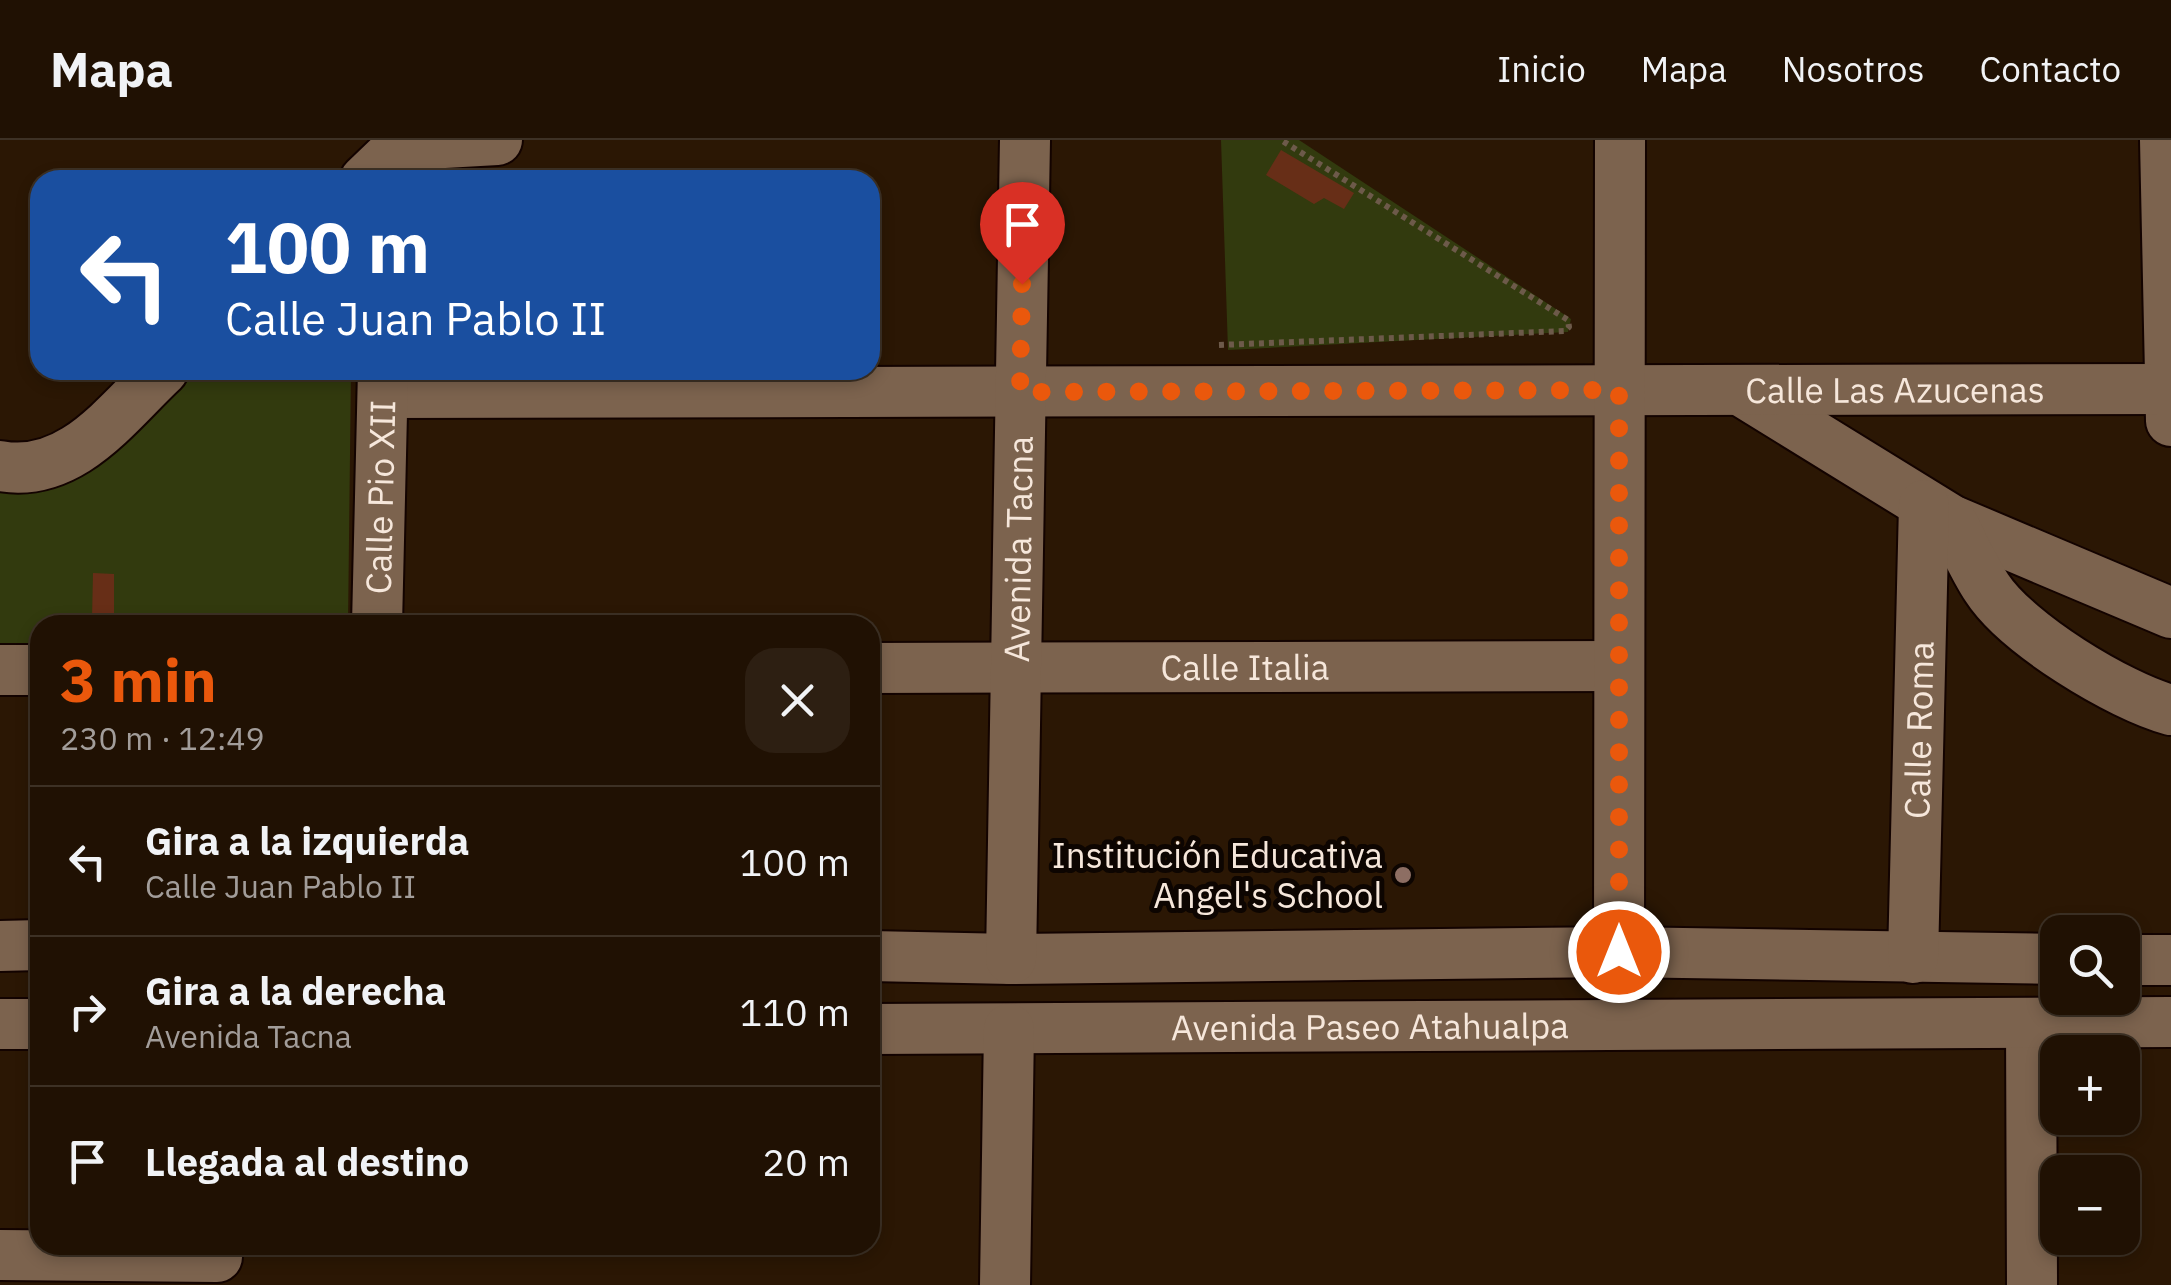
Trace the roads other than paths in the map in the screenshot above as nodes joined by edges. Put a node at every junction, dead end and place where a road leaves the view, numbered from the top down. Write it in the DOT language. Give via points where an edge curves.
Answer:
graph roads {
  1 [pos="497,140"];
  2 [pos="1024,140"];
  3 [pos="1620,140"];
  4 [pos="2165,140"];
  5 [pos="384,170"];
  6 [pos="151,380"];
  7 [pos="383,382"];
  8 [pos="2171,388"];
  9 [pos="1619,390"];
  10 [pos="1740,390"];
  11 [pos="1020,392"];
  12 [pos="2171,421"];
  13 [pos="0,466"];
  14 [pos="1937,513"];
  15 [pos="2171,612"];
  16 [pos="377,615"];
  17 [pos="1619,666"];
  18 [pos="880,668"];
  19 [pos="1016,668"];
  20 [pos="0,670"];
  21 [pos="30,670"];
  22 [pos="2171,710"];
  23 [pos="30,945"];
  24 [pos="0,946"];
  25 [pos="1619,952"];
  26 [pos="880,956"];
  27 [pos="1913,958"];
  28 [pos="1010,959"];
  29 [pos="2040,959"];
  30 [pos="2140,960"];
  31 [pos="2171,960"];
  32 [pos="2171,1022"];
  33 [pos="2030,1023"];
  34 [pos="0,1024"];
  35 [pos="30,1024"];
  36 [pos="880,1028"];
  37 [pos="1009,1030"];
  38 [pos="0,1256"];
  39 [pos="217,1262"];
  40 [pos="1005,1285"];
  41 [pos="2032,1285"];
  1 -- 5 [label="street" via="426,144"];
  2 -- 11 [label="street, Avenida Tacna"];
  3 -- 9 [label="street"];
  4 -- 8 [label="street"];
  6 -- 13 [label="street" via="72,455 44,468"];
  7 -- 11 [label="street, Calle Las Azucenas"];
  7 -- 16 [label="street, Calle Pio XII"];
  8 -- 10 [label="street, Calle Las Azucenas"];
  8 -- 12 [label="street"];
  9 -- 10 [label="street, Calle Las Azucenas"];
  9 -- 11 [label="street, Calle Las Azucenas"];
  9 -- 17 [label="street"];
  10 -- 14 [label="street"];
  11 -- 19 [label="street, Avenida Tacna"];
  14 -- 15 [label="street"];
  14 -- 22 [label="street" via="1989,591 2036,636 2108,684"];
  14 -- 27 [label="street, Calle Roma"];
  17 -- 19 [label="street, Calle Italia"];
  17 -- 25 [label="street"];
  18 -- 19 [label="street, Calle Italia"];
  19 -- 28 [label="street, Avenida Tacna"];
  20 -- 21 [label="street"];
  23 -- 24 [label="street"];
  25 -- 27 [label="street, Avenida Paseo Atahualpa"];
  25 -- 28 [label="street, Avenida Paseo Atahualpa"];
  26 -- 28 [label="street, Avenida Paseo Atahualpa"];
  27 -- 29 [label="street, Avenida Paseo Atahualpa"];
  30 -- 31 [label="street"];
  32 -- 33 [label="street, Avenida Paseo Atahualpa"];
  33 -- 37 [label="street, Avenida Paseo Atahualpa"];
  33 -- 41 [label="street"];
  34 -- 35 [label="street"];
  36 -- 37 [label="street, Avenida Paseo Atahualpa"];
  37 -- 40 [label="street"];
  38 -- 39 [label="street"];
}
